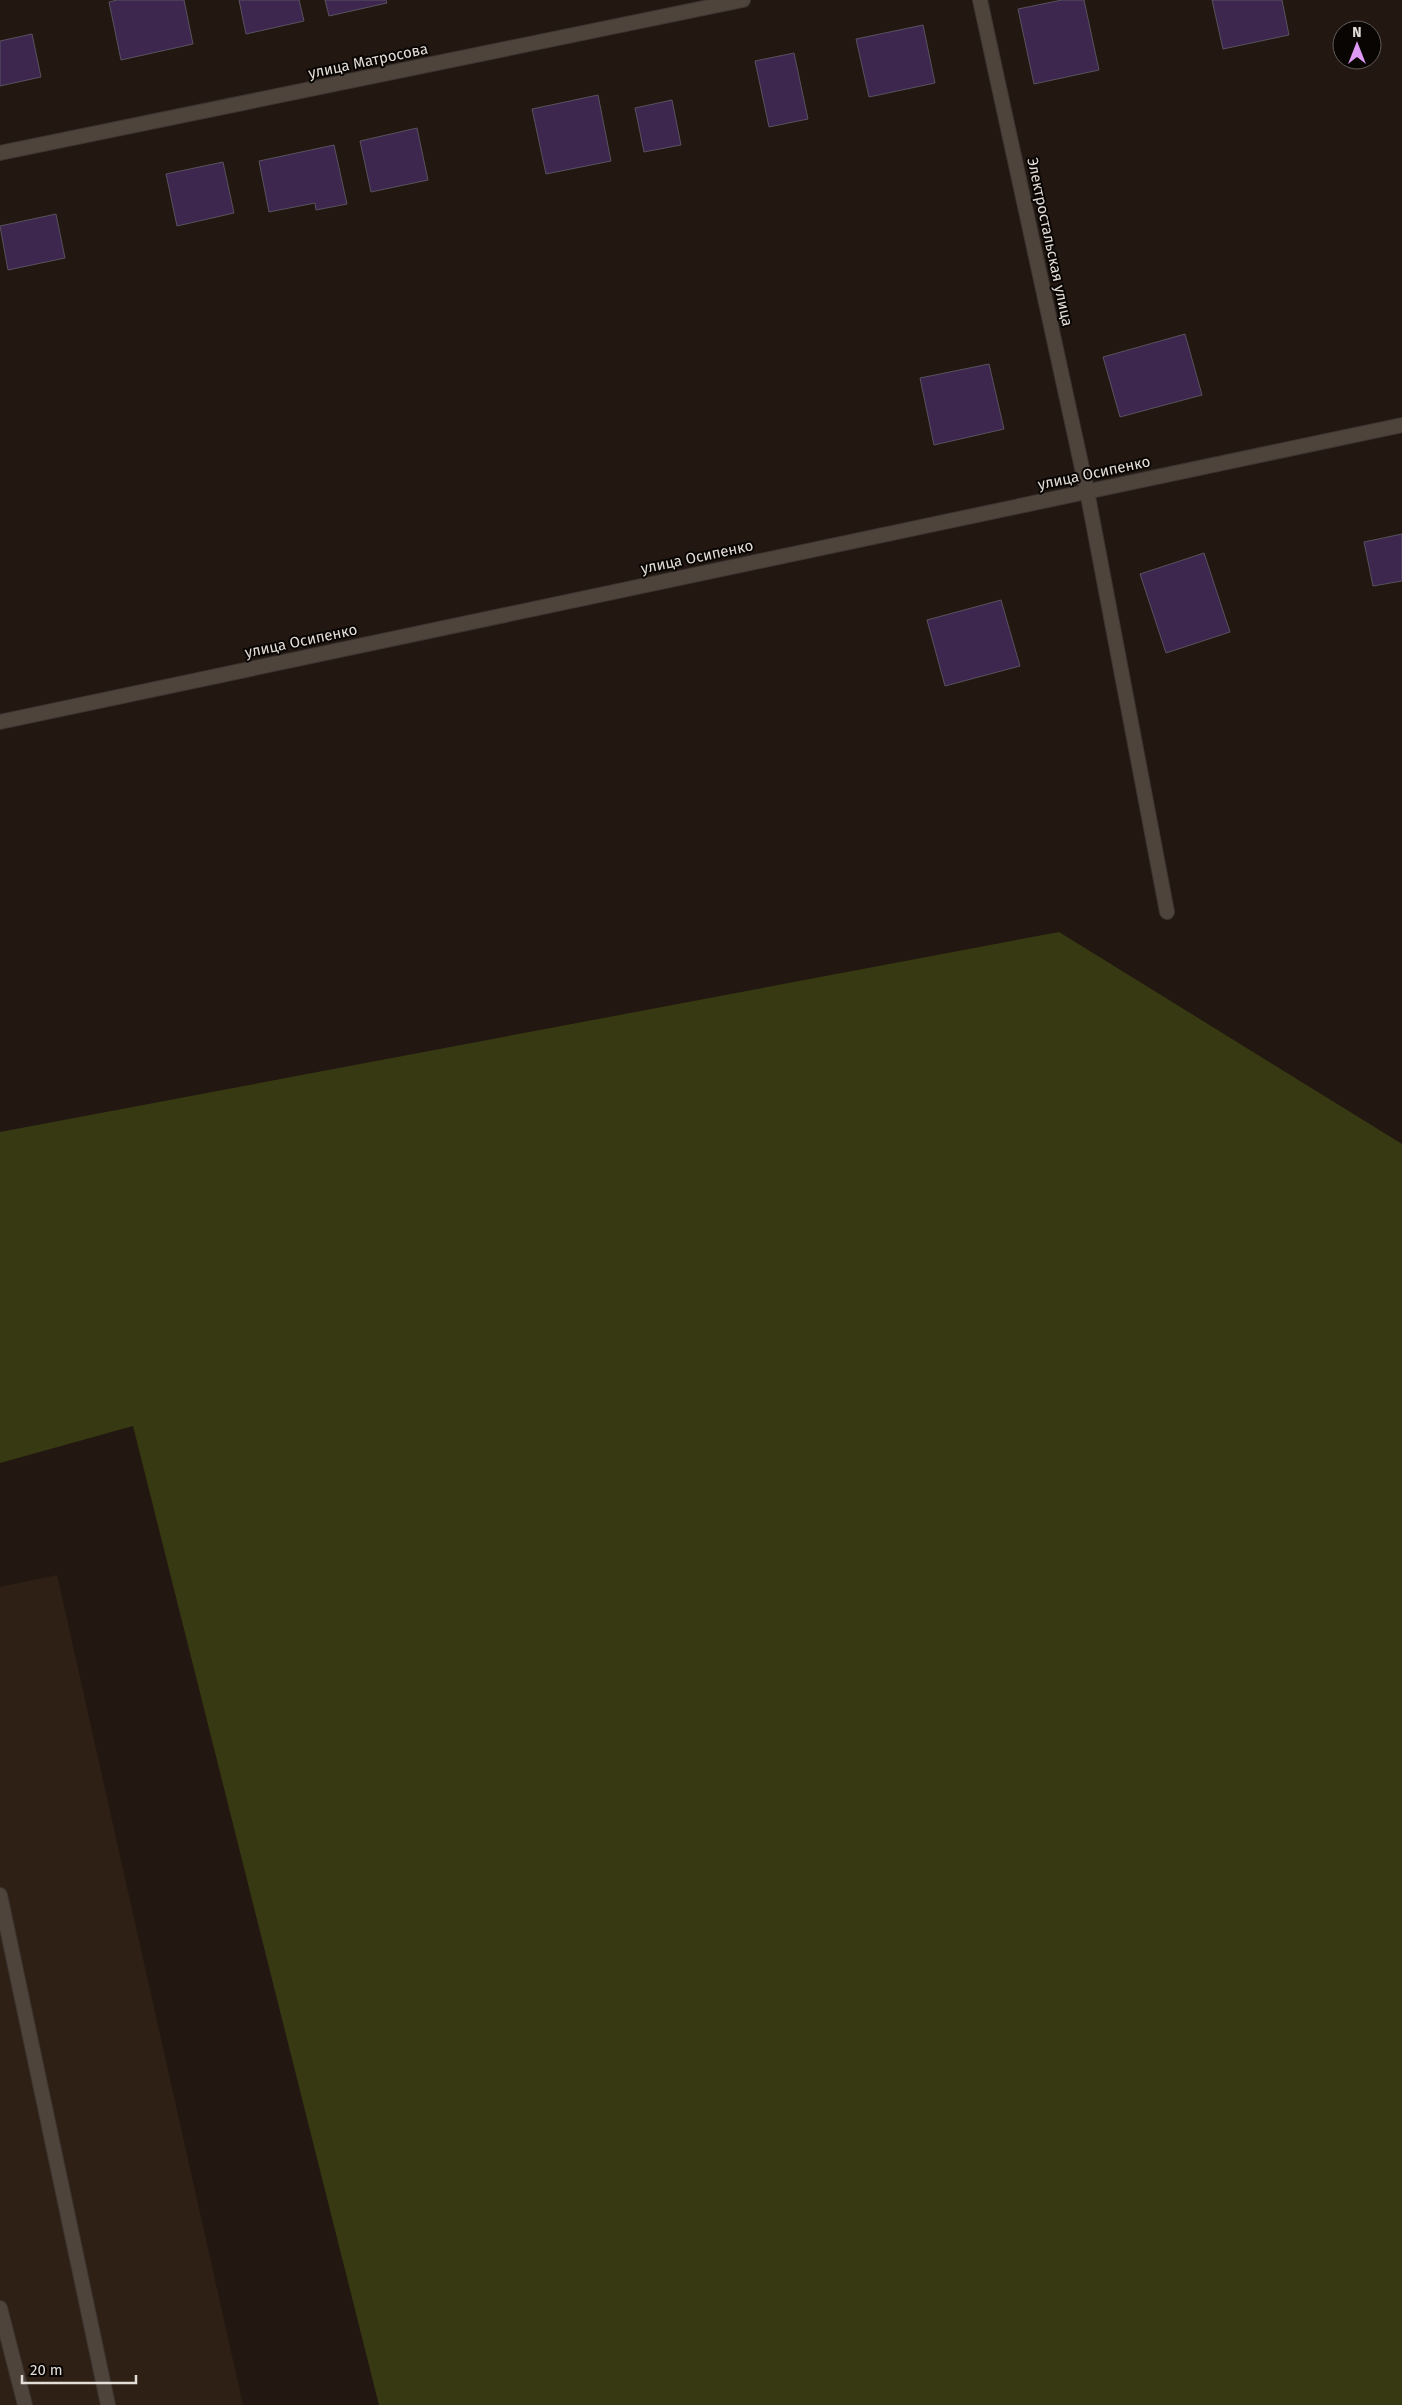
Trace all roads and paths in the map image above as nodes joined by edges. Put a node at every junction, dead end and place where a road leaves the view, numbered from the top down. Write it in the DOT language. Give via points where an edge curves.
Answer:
graph roads {
  1 [pos="743,0"];
  2 [pos="980,0"];
  3 [pos="0,153"];
  4 [pos="1402,426"];
  5 [pos="1087,491"];
  6 [pos="0,722"];
  7 [pos="1167,912"];
  8 [pos="0,1895"];
  9 [pos="0,2308"];
  10 [pos="25,2405"];
  11 [pos="108,2405"];
  1 -- 3 [label="street, улица Матросова"];
  2 -- 5 [label="street, Электростальская улица"];
  4 -- 5 [label="street, улица Осипенко"];
  5 -- 6 [label="street, улица Осипенко"];
  5 -- 7 [label="street, Электростальская улица"];
  8 -- 11 [label="street"];
  9 -- 10 [label="street"];
}
